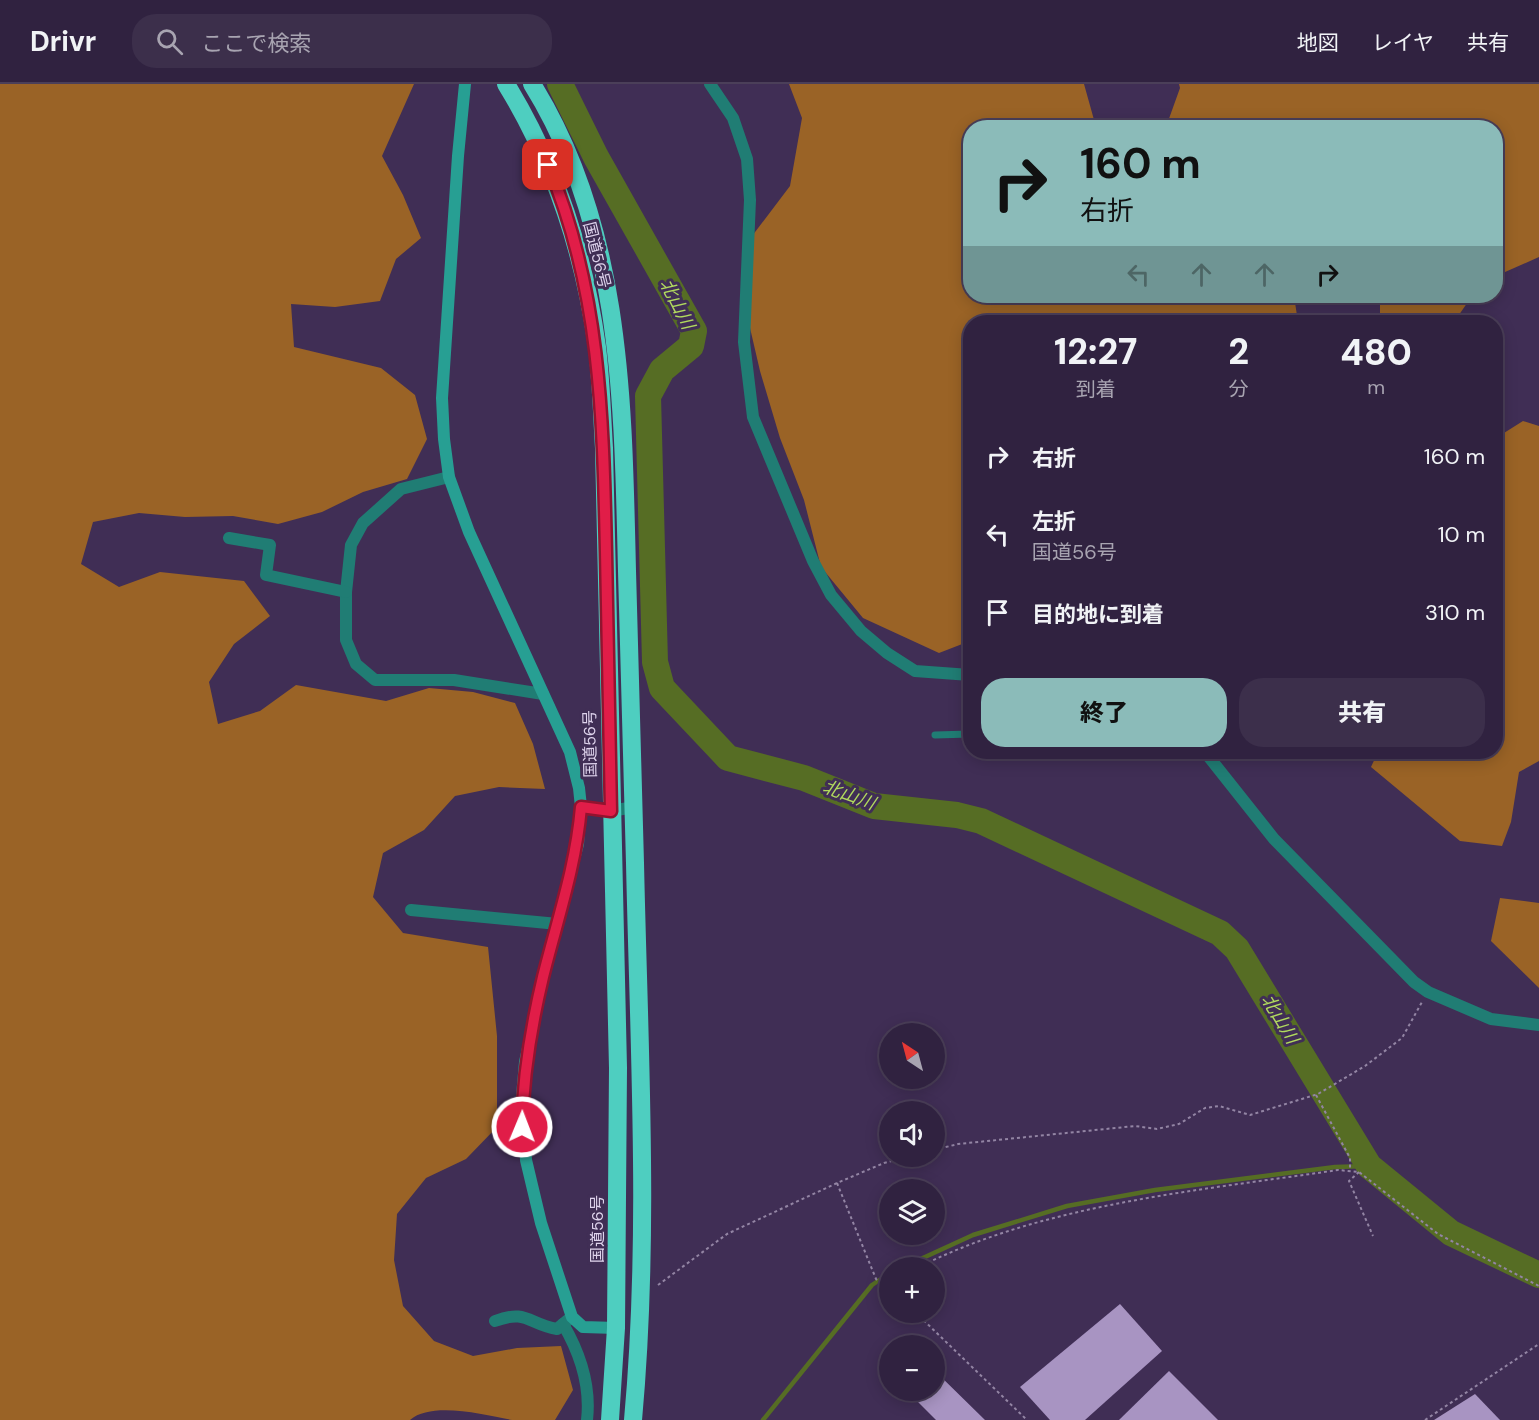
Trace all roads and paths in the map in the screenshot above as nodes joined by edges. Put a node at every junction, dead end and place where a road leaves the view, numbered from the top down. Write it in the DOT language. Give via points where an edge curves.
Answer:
graph roads {
  1 [pos="465,84"];
  2 [pos="506,84"];
  3 [pos="532,84"];
  4 [pos="710,84"];
  5 [pos="449,477"];
  6 [pos="229,538"];
  7 [pos="346,592"];
  8 [pos="963,674"];
  9 [pos="543,694"];
  10 [pos="963,734"];
  11 [pos="934,735"];
  12 [pos="1212,759"];
  13 [pos="581,807"];
  14 [pos="634,807"];
  15 [pos="611,811"];
  16 [pos="411,910"];
  17 [pos="558,924"];
  18 [pos="1428,992"];
  19 [pos="1539,1025"];
  20 [pos="1317,1095"];
  21 [pos="945,1147"];
  22 [pos="879,1165"];
  23 [pos="1350,1170"];
  24 [pos="1359,1172"];
  25 [pos="837,1183"];
  26 [pos="1373,1236"];
  27 [pos="938,1257"];
  28 [pos="879,1282"];
  29 [pos="1539,1286"];
  30 [pos="642,1295"];
  31 [pos="495,1320"];
  32 [pos="568,1320"];
  33 [pos="926,1323"];
  34 [pos="616,1328"];
  35 [pos="1539,1344"];
  36 [pos="587,1420"];
  37 [pos="610,1420"];
  38 [pos="633,1420"];
  39 [pos="1027,1420"];
  40 [pos="1425,1420"];
  1 -- 5 [label="street" via="442,398"];
  2 -- 15 [label="highway, 国道56号" via="542,150 561,197 583,271 597,348 604,448"];
  3 -- 14 [label="highway, 国道56号" via="581,188 602,260 616,342 624,452"];
  4 -- 8 [label="street" via="733,118 747,159 750,200 744,342 753,417 813,561 831,595 861,631 887,653 915,671"];
  5 -- 7 [label="street" via="401,489 363,523 351,545"];
  5 -- 9 [label="street" via="469,532"];
  6 -- 7 [label="street" via="270,545 266,575"];
  7 -- 9 [label="street" via="346,640 356,663 375,680 454,680"];
  9 -- 13 [label="street" via="570,752"];
  10 -- 11 [label="lane"];
  12 -- 18 [label="street" via="1274,839 1361,930"];
  13 -- 15 [label="street"];
  13 -- 17 [label="street" via="578,844"];
  14 -- 15 [label="street"];
  14 -- 30 [label="highway, 国道56号"];
  15 -- 34 [label="highway, 国道56号" via="618,1068"];
  16 -- 17 [label="street"];
  17 -- 32 [label="street" via="525,1062 522,1127 541,1223"];
  18 -- 19 [label="street" via="1491,1019"];
  18 -- 20 [label="path" via="1402,1038"];
  20 -- 21 [label="path" via="1250,1116 1219,1106 1205,1108 1179,1124 1158,1129 1136,1126"];
  20 -- 23 [label="path" via="1350,1158"];
  22 -- 25 [label="path"];
  23 -- 24 [label="path"];
  23 -- 27 [label="path" via="1150,1199 1047,1219"];
  24 -- 26 [label="path" via="1349,1181"];
  24 -- 29 [label="path" via="1438,1234"];
  25 -- 28 [label="path"];
  25 -- 30 [label="path" via="727,1234"];
  30 -- 38 [label="highway, 国道56号"];
  31 -- 32 [label="street" via="513,1314 557,1329"];
  32 -- 34 [label="street" via="584,1328"];
  32 -- 36 [label="street" via="586,1379"];
  33 -- 39 [label="path"];
  34 -- 37 [label="highway, 国道56号"];
  35 -- 40 [label="path"];
}
